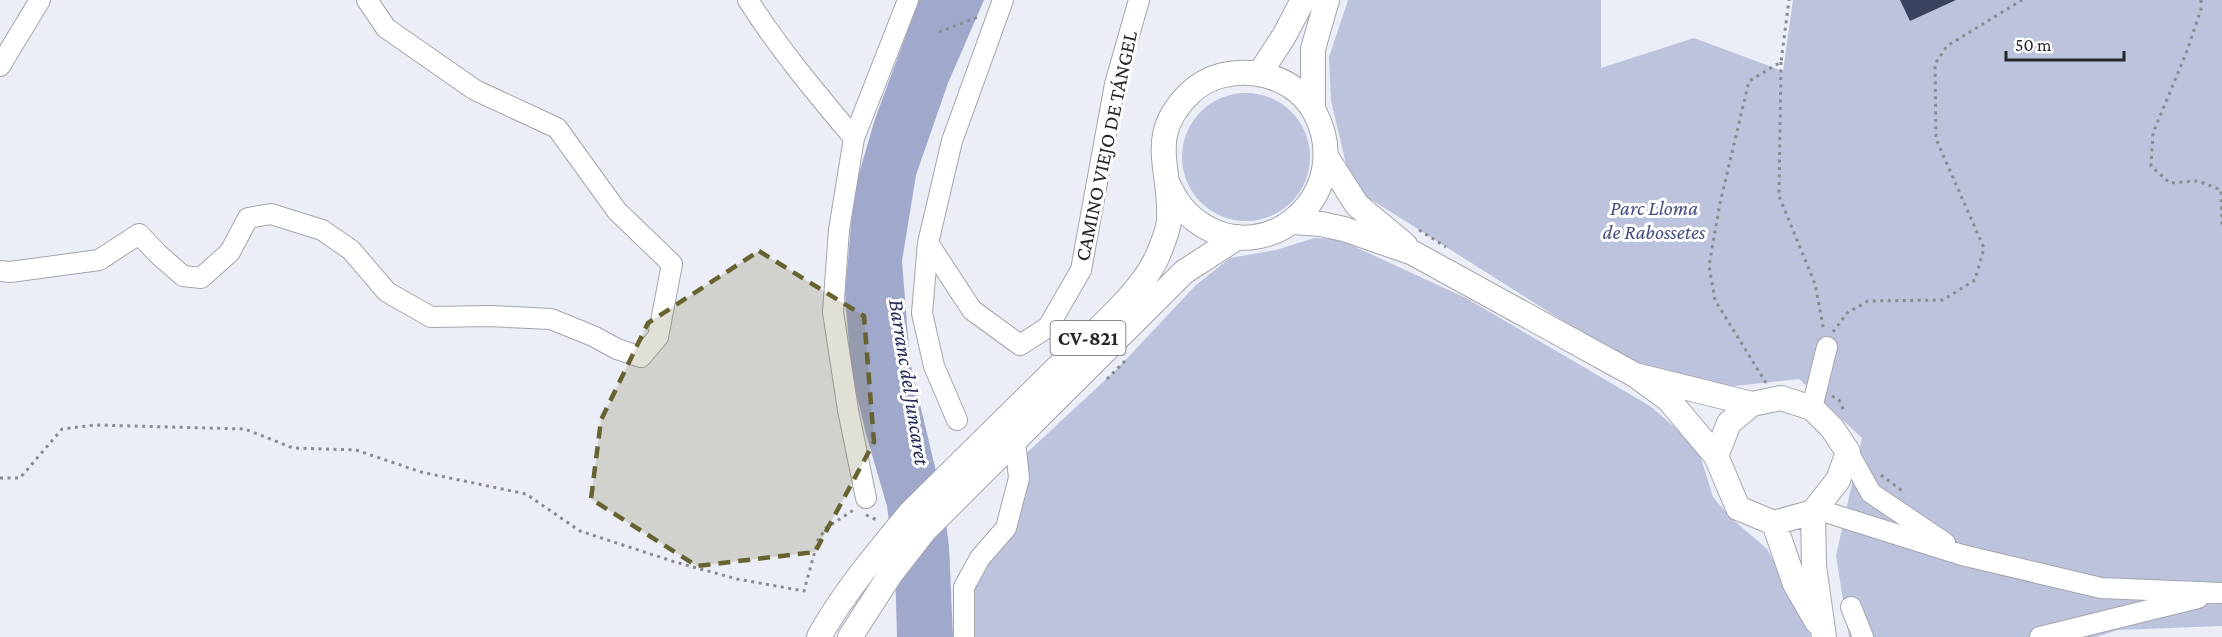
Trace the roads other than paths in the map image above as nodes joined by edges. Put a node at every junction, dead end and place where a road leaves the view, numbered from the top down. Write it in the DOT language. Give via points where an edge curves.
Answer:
graph roads {
  1 [pos="40,0"];
  2 [pos="367,0"];
  3 [pos="748,0"];
  4 [pos="908,0"];
  5 [pos="1003,0"];
  6 [pos="1139,0"];
  7 [pos="1303,0"];
  8 [pos="1327,0"];
  9 [pos="0,66"];
  10 [pos="1260,74"];
  11 [pos="1313,109"];
  12 [pos="854,138"];
  13 [pos="1327,158"];
  14 [pos="1167,182"];
  15 [pos="1293,222"];
  16 [pos="1238,237"];
  17 [pos="928,243"];
  18 [pos="1413,253"];
  19 [pos="0,272"];
  20 [pos="1827,347"];
  21 [pos="1635,375"];
  22 [pos="1752,404"];
  23 [pos="1812,408"];
  24 [pos="957,420"];
  25 [pos="1015,441"];
  26 [pos="1848,452"];
  27 [pos="1716,456"];
  28 [pos="964,475"];
  29 [pos="866,498"];
  30 [pos="1815,511"];
  31 [pos="1774,523"];
  32 [pos="1962,555"];
  33 [pos="2221,593"];
  34 [pos="1851,608"];
  35 [pos="1824,636"];
  36 [pos="819,637"];
  37 [pos="850,637"];
  38 [pos="964,637"];
  39 [pos="1863,637"];
  40 [pos="2040,637"];
  1 -- 9 [label="street"];
  2 -- 19 [label="street" via="386,28 476,90 557,128 617,211 672,264 658,338 641,357 551,320 431,317 387,292 351,250 322,230 271,214 248,218 230,252 201,278 183,276 139,234 99,260"];
  3 -- 12 [label="street"];
  4 -- 12 [label="street"];
  5 -- 17 [label="street" via="952,141"];
  6 -- 17 [label="street, CAMINO VIEJO DE TÁNGEL" via="1115,84 1081,270 1048,327 1020,345 972,310"];
  7 -- 10 [label="main road"];
  8 -- 11 [label="main road, CV-821" via="1313,49"];
  10 -- 11 [label="main road, CV-821" via="1290,86"];
  10 -- 14 [label="main road, CV-821" via="1235,72 1211,79 1185,98 1165,134 1162,158"];
  11 -- 13 [label="main road, CV-821" via="1324,133"];
  12 -- 29 [label="street" via="839,230 833,312"];
  13 -- 15 [label="main road, CV-821" via="1322,183 1310,205"];
  13 -- 18 [label="main road, CV-821" via="1358,205"];
  14 -- 16 [label="main road, CV-821" via="1178,203 1194,220"];
  14 -- 28 [label="main road, CV-821" via="1169,221 1157,256 1141,281"];
  15 -- 16 [label="main road, CV-821" via="1276,231"];
  15 -- 18 [label="main road, CV-821" via="1344,229"];
  16 -- 25 [label="main road, CV-821" via="1184,272"];
  17 -- 24 [label="street" via="922,313 934,366"];
  18 -- 21 [label="main road, CV-821"];
  20 -- 23 [label="street"];
  21 -- 22 [label="main road, CV-821"];
  21 -- 27 [label="main road, CV-821" via="1668,399"];
  22 -- 23 [label="main road, CV-821" via="1781,398"];
  22 -- 27 [label="main road, CV-821" via="1728,423"];
  23 -- 26 [label="main road, CV-821"];
  25 -- 28 [label="main road, CV-821"];
  25 -- 38 [label="street" via="1019,478 1006,528 980,558 963,587"];
  26 -- 30 [label="main road" via="1838,480"];
  26 -- 32 [label="street" via="1871,493"];
  27 -- 31 [label="main road, CV-821" via="1738,508"];
  28 -- 36 [label="main road, CV-821" via="884,532"];
  28 -- 37 [label="main road, CV-821"];
  30 -- 31 [label="main road"];
  30 -- 32 [label="street"];
  30 -- 35 [label="main road" via="1814,566"];
  31 -- 35 [label="main road" via="1795,584"];
  32 -- 33 [label="street" via="2101,588"];
  33 -- 40 [label="street"];
  34 -- 39 [label="street"];
}
